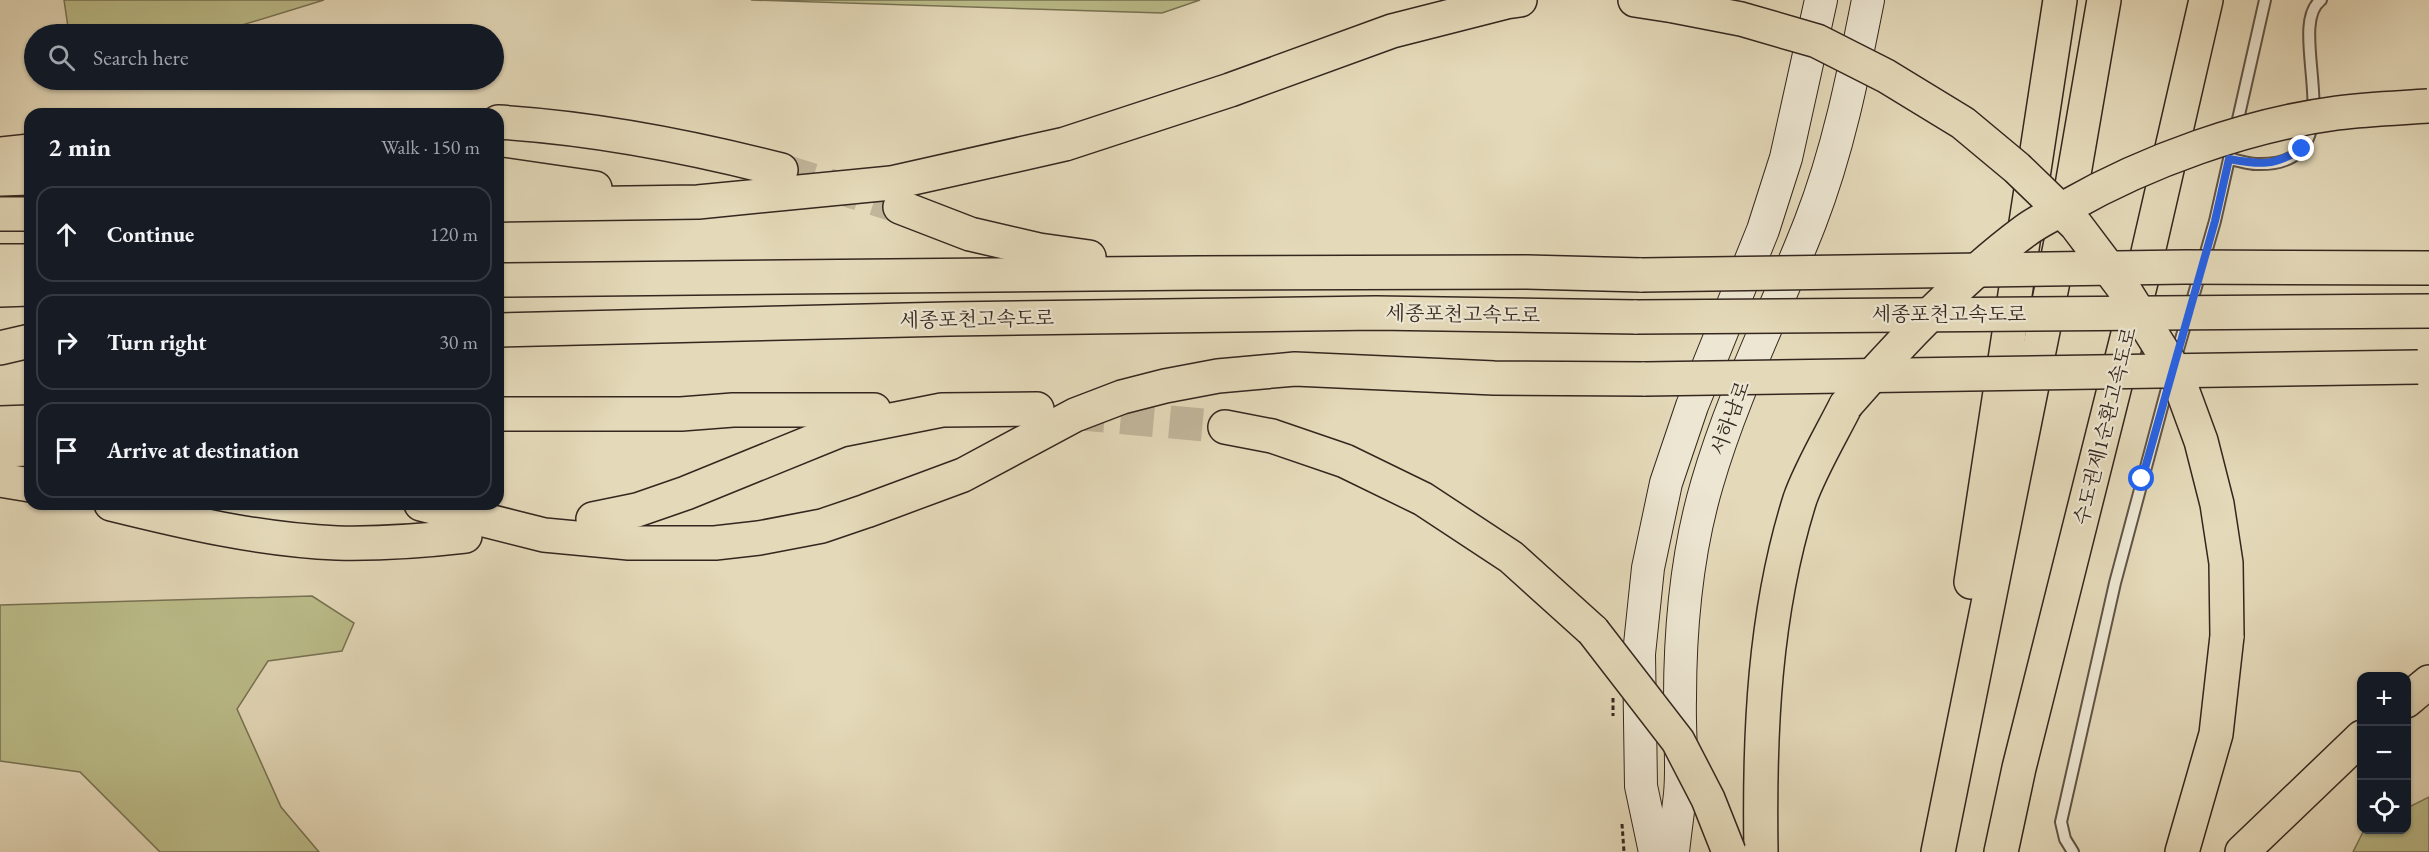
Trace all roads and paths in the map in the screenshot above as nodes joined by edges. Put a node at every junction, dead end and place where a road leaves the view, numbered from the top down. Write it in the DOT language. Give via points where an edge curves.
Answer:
graph roads {
  1 [pos="1520,0"];
  2 [pos="1635,0"];
  3 [pos="1821,0"];
  4 [pos="1868,0"];
  5 [pos="2060,0"];
  6 [pos="2104,0"];
  7 [pos="2205,0"];
  8 [pos="2265,0"];
  9 [pos="2322,0"];
  10 [pos="2428,106"];
  11 [pos="504,123"];
  12 [pos="24,152"];
  13 [pos="0,154"];
  14 [pos="2229,159"];
  15 [pos="781,170"];
  16 [pos="504,175"];
  17 [pos="24,178"];
  18 [pos="0,179"];
  19 [pos="698,202"];
  20 [pos="504,206"];
  21 [pos="900,207"];
  22 [pos="0,214"];
  23 [pos="24,214"];
  24 [pos="0,261"];
  25 [pos="24,261"];
  26 [pos="2429,268"];
  27 [pos="1198,273"];
  28 [pos="504,279"];
  29 [pos="24,289"];
  30 [pos="0,290"];
  31 [pos="2429,311"];
  32 [pos="504,330"];
  33 [pos="0,340"];
  34 [pos="24,340"];
  35 [pos="24,342"];
  36 [pos="0,348"];
  37 [pos="2424,367"];
  38 [pos="1037,409"];
  39 [pos="942,410"];
  40 [pos="504,414"];
  41 [pos="24,422"];
  42 [pos="0,423"];
  43 [pos="1225,427"];
  44 [pos="24,449"];
  45 [pos="0,450"];
  46 [pos="0,480"];
  47 [pos="24,484"];
  48 [pos="137,510"];
  49 [pos="445,510"];
  50 [pos="593,519"];
  51 [pos="465,536"];
  52 [pos="2429,682"];
  53 [pos="2411,697"];
  54 [pos="2357,741"];
  55 [pos="1655,852"];
  56 [pos="1672,852"];
  57 [pos="1730,852"];
  58 [pos="1761,852"];
  59 [pos="1930,852"];
  60 [pos="1938,852"];
  61 [pos="2001,852"];
  62 [pos="2073,852"];
  63 [pos="2182,852"];
  64 [pos="2242,852"];
  1 -- 19 [label="highway" via="1392,31 1065,144 891,183"];
  2 -- 63 [label="highway, bridge" via="1741,19 1817,41 1886,76 1963,123 2018,168 2076,225 2122,286 2176,373 2217,504 2226,563 2228,636 2216,734"];
  3 -- 55 [label="main road, 서하남로" via="1786,158 1763,230 1692,406 1666,483 1648,568 1639,654 1641,786"];
  4 -- 56 [label="main road, 서하남로" via="1831,161 1706,484 1692,548 1684,613 1680,792"];
  5 -- 59 [label="highway"];
  6 -- 60 [label="highway" via="2067,209"];
  7 -- 61 [label="highway, 수도권제1순환고속도로" via="2143,274"];
  8 -- 14 [label="lane"];
  9 -- 14 [label="lane" via="2312,14 2309,31 2314,84 2312,128 2302,149 2282,161 2256,164"];
  10 -- 58 [label="highway, bridge" via="2337,113 2254,130 2166,159 2098,189 2026,230 1971,275 1896,348 1846,405 1801,497 1775,599 1763,711"];
  11 -- 15 [label="highway" via="654,141"];
  12 -- 13 [label="highway"];
  14 -- 62 [label="lane" via="2115,583 2061,822"];
  16 -- 19 [label="highway"];
  17 -- 18 [label="highway"];
  19 -- 20 [label="highway"];
  21 -- 27 [label="highway" via="970,234 1039,250"];
  22 -- 23 [label="highway"];
  24 -- 25 [label="highway"];
  26 -- 27 [label="highway, 세종포천고속도로, bridge" via="2185,267 1642,275"];
  27 -- 28 [label="highway, 세종포천고속도로"];
  29 -- 30 [label="highway"];
  31 -- 32 [label="highway, 세종포천고속도로, bridge" via="1638,316 1376,313"];
  33 -- 34 [label="highway"];
  35 -- 36 [label="highway"];
  37 -- 49 [label="highway, bridge" via="1645,379 1494,378 1295,369 1218,376 1122,397 1075,415 963,475 822,526 759,538 715,543 629,543 544,535"];
  38 -- 39 [label="highway"];
  39 -- 40 [label="highway"];
  39 -- 50 [label="highway" via="841,430 686,493 637,510"];
  41 -- 42 [label="highway"];
  43 -- 57 [label="highway, bridge" via="1272,436 1345,461 1423,499 1511,557 1593,631 1678,741"];
  44 -- 45 [label="highway"];
  46 -- 47 [label="highway"];
  48 -- 51 [label="highway" via="201,525 336,543 414,542"];
  52 -- 53 [label="highway"];
  54 -- 64 [label="highway"];
}
